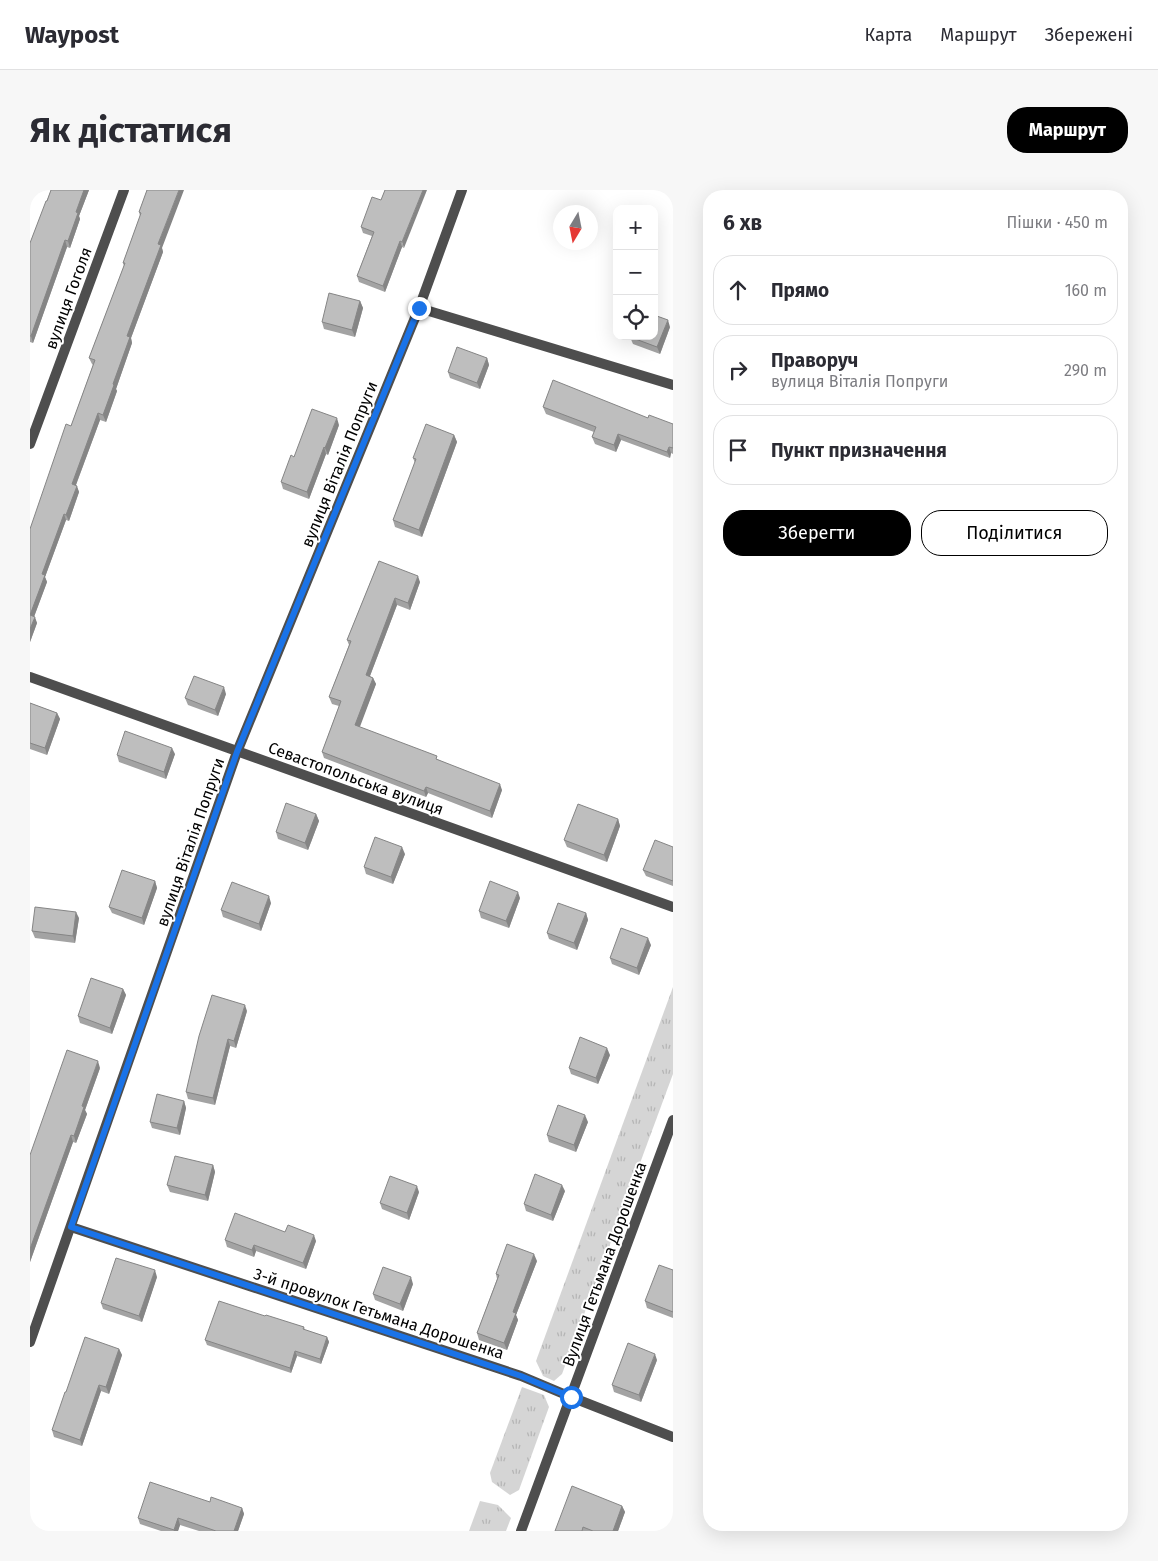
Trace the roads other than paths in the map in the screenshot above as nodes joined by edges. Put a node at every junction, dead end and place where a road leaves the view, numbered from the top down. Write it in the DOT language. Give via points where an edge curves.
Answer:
graph roads {
  1 [pos="124,190"];
  2 [pos="462,190"];
  3 [pos="419,308"];
  4 [pos="673,385"];
  5 [pos="30,444"];
  6 [pos="30,677"];
  7 [pos="237,752"];
  8 [pos="673,907"];
  9 [pos="673,1120"];
  10 [pos="71,1227"];
  11 [pos="30,1342"];
  12 [pos="571,1397"];
  13 [pos="673,1437"];
  14 [pos="521,1531"];
  1 -- 5 [label="street, вулиця Гоголя"];
  2 -- 3 [label="street, вулиця Віталія Попруги"];
  3 -- 4 [label="street"];
  3 -- 7 [label="street, вулиця Віталія Попруги"];
  6 -- 7 [label="street, Севастопольська вулиця"];
  7 -- 8 [label="street, Севастопольська вулиця"];
  7 -- 10 [label="street, вулиця Віталія Попруги"];
  9 -- 12 [label="street, Вулиця Гетьмана Дорошенка"];
  10 -- 11 [label="street, вулиця Віталія Попруги"];
  10 -- 12 [label="street, 3-й провулок Гетьмана Дорошенка" via="521,1376"];
  12 -- 13 [label="street, 3-й провулок Гетьмана Дорошенка"];
  12 -- 14 [label="street, Вулиця Гетьмана Дорошенка"];
}
